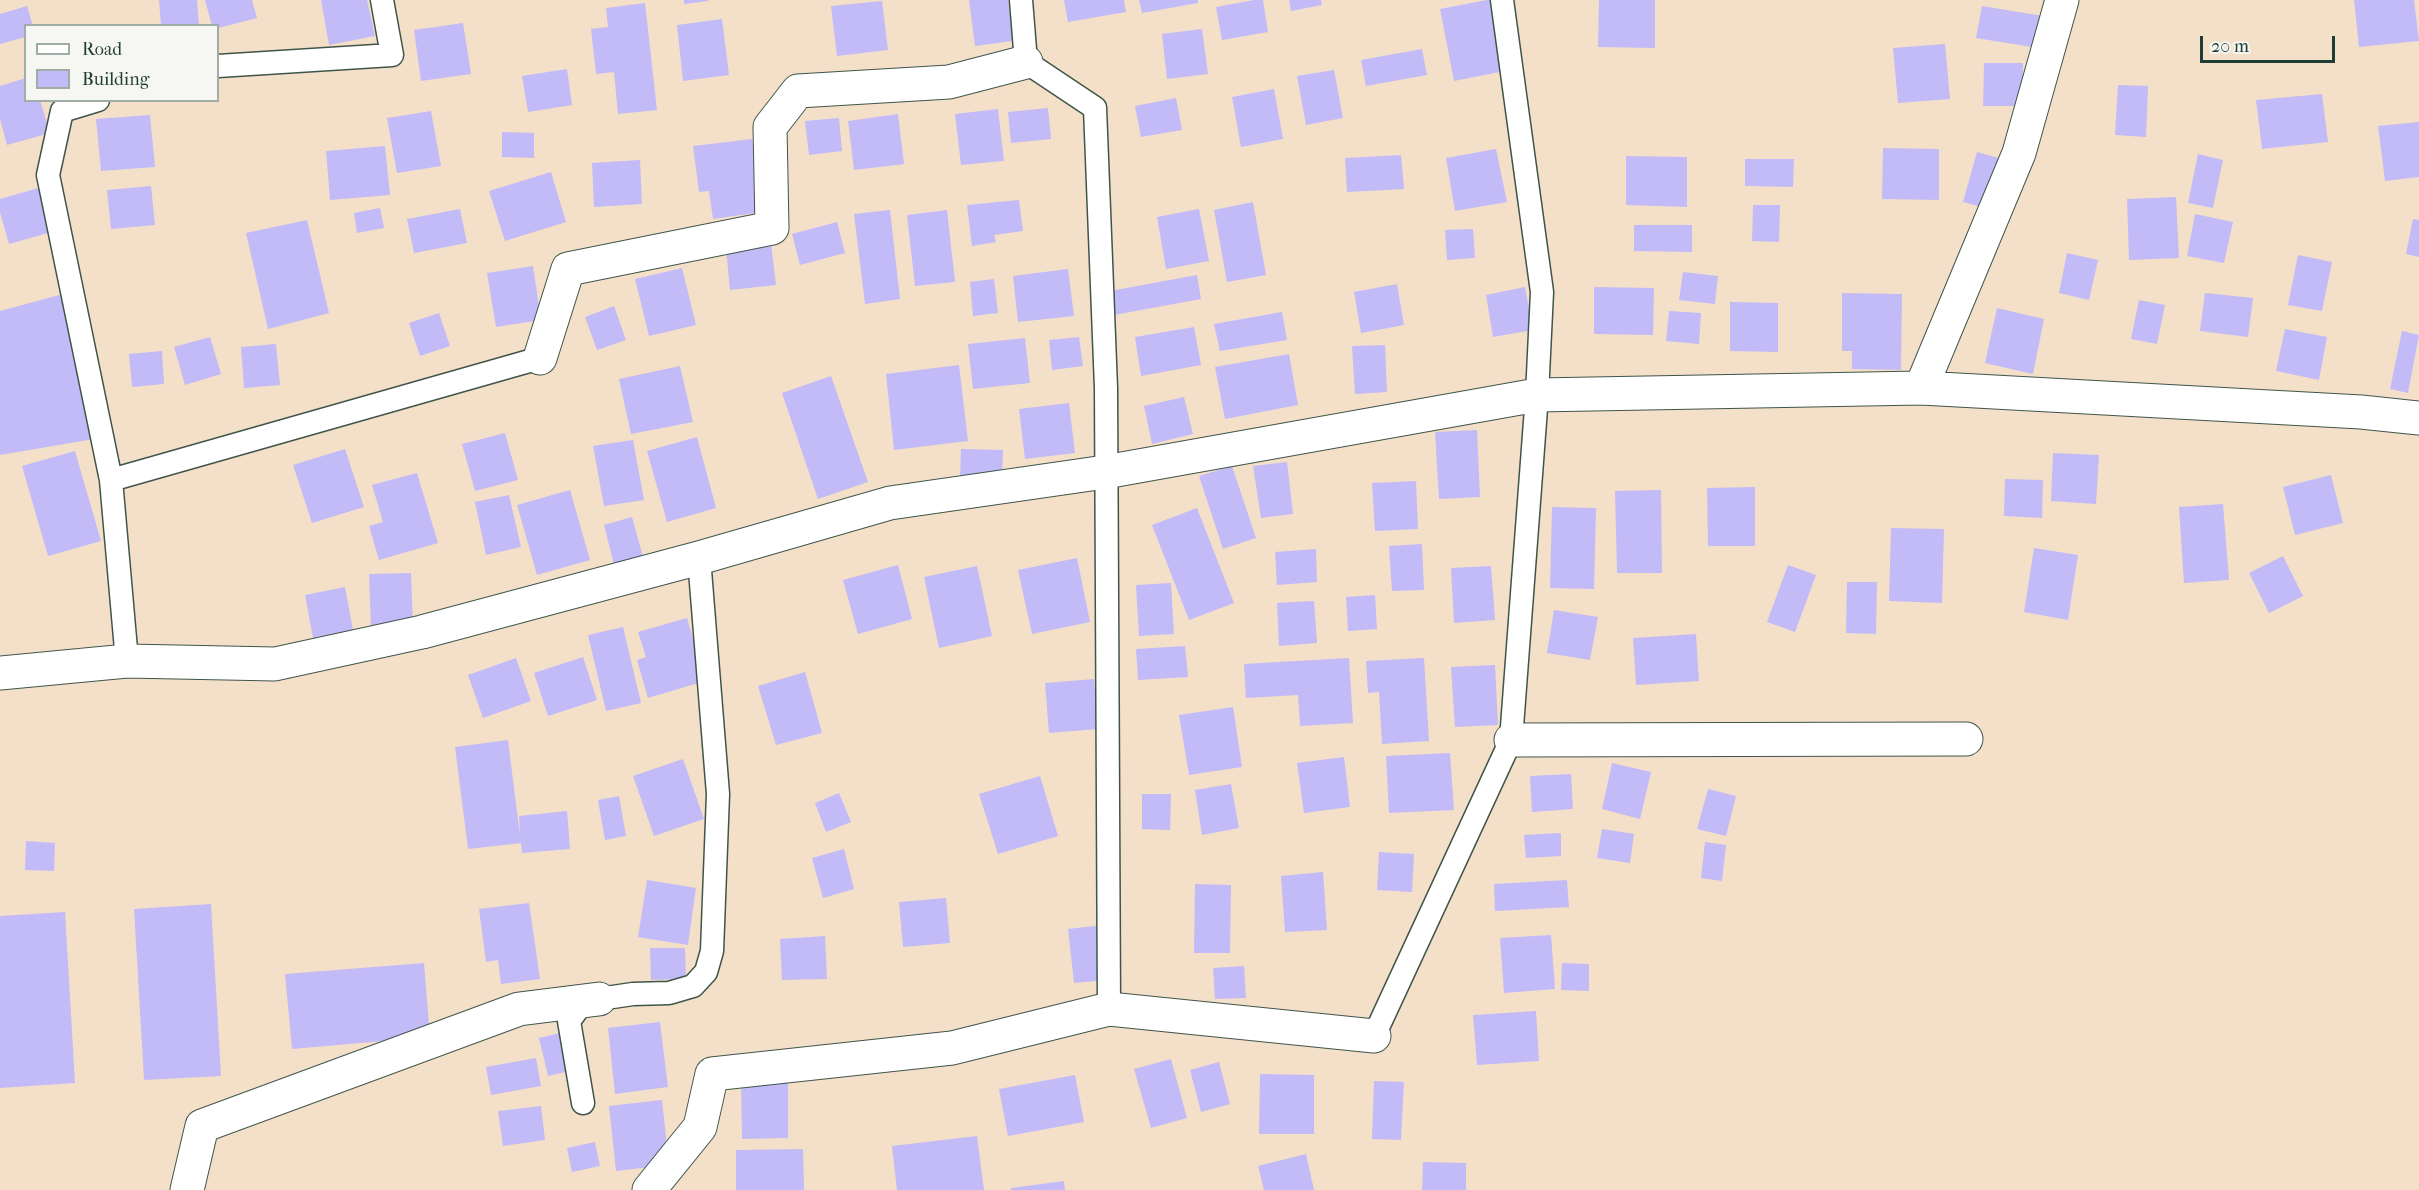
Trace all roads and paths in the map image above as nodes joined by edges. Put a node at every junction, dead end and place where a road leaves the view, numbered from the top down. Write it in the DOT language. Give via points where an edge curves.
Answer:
graph roads {
  1 [pos="382,0"];
  2 [pos="1022,0"];
  3 [pos="1502,0"];
  4 [pos="2062,0"];
  5 [pos="1026,62"];
  6 [pos="219,66"];
  7 [pos="91,102"];
  8 [pos="540,358"];
  9 [pos="1921,388"];
  10 [pos="1537,395"];
  11 [pos="2419,418"];
  12 [pos="1106,472"];
  13 [pos="111,480"];
  14 [pos="699,558"];
  15 [pos="127,661"];
  16 [pos="0,674"];
  17 [pos="1966,739"];
  18 [pos="1511,740"];
  19 [pos="599,999"];
  20 [pos="1109,1009"];
  21 [pos="1374,1036"];
  22 [pos="582,1103"];
  23 [pos="187,1190"];
  24 [pos="649,1190"];
  1 -- 6 [label="lane" via="392,56"];
  2 -- 5 [label="lane"];
  3 -- 10 [label="lane" via="1542,292"];
  4 -- 9 [label="street" via="2019,153"];
  5 -- 8 [label="street" via="949,82 798,91 770,127 772,228 568,269"];
  5 -- 12 [label="lane" via="1095,108"];
  7 -- 13 [label="lane" via="62,111 48,175"];
  8 -- 13 [label="lane"];
  9 -- 10 [label="street"];
  9 -- 11 [label="street"];
  10 -- 12 [label="street"];
  10 -- 18 [label="lane"];
  12 -- 14 [label="street" via="890,503"];
  12 -- 20 [label="lane"];
  13 -- 15 [label="lane"];
  14 -- 15 [label="street" via="423,632 275,664"];
  14 -- 19 [label="lane" via="718,794 712,951 706,972 693,987"];
  15 -- 16 [label="street"];
  17 -- 18 [label="street"];
  18 -- 21 [label="lane"];
  19 -- 22 [label="lane" via="582,1005 569,1021"];
  19 -- 23 [label="street" via="519,1009 202,1126"];
  20 -- 21 [label="street"];
  20 -- 24 [label="street" via="952,1048 712,1074 700,1127"];
}
